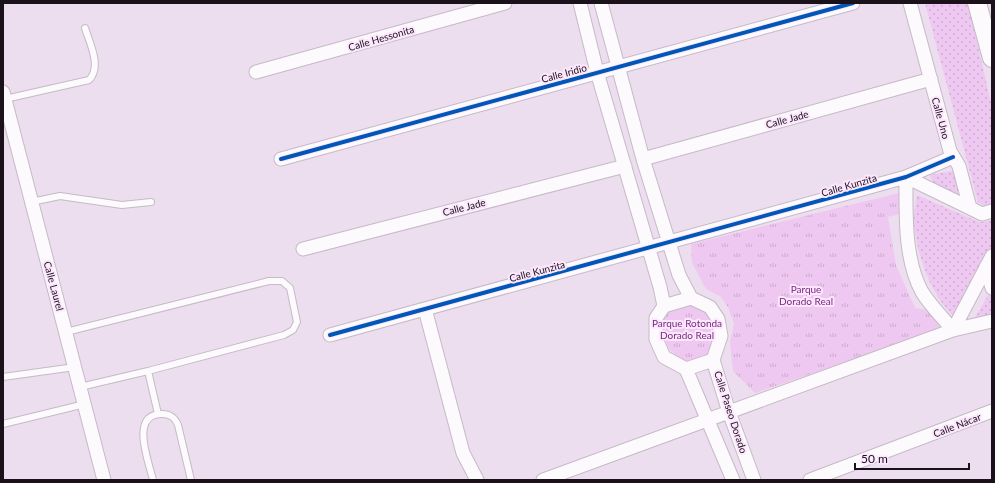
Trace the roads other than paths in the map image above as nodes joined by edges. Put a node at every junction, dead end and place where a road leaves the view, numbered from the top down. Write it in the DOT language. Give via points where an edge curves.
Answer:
graph roads {
  1 [pos="505,3"];
  2 [pos="580,3"];
  3 [pos="601,3"];
  4 [pos="852,3"];
  5 [pos="910,3"];
  6 [pos="977,3"];
  7 [pos="85,28"];
  8 [pos="992,58"];
  9 [pos="619,66"];
  10 [pos="256,72"];
  11 [pos="597,72"];
  12 [pos="931,79"];
  13 [pos="4,95"];
  14 [pos="953,157"];
  15 [pos="643,158"];
  16 [pos="281,159"];
  17 [pos="625,166"];
  18 [pos="906,177"];
  19 [pos="31,202"];
  20 [pos="151,202"];
  21 [pos="970,208"];
  22 [pos="992,211"];
  23 [pos="669,243"];
  24 [pos="650,248"];
  25 [pos="303,249"];
  26 [pos="989,262"];
  27 [pos="992,288"];
  28 [pos="691,298"];
  29 [pos="664,306"];
  30 [pos="425,309"];
  31 [pos="992,321"];
  32 [pos="953,330"];
  33 [pos="66,332"];
  34 [pos="330,335"];
  35 [pos="713,360"];
  36 [pos="75,367"];
  37 [pos="686,368"];
  38 [pos="148,371"];
  39 [pos="3,377"];
  40 [pos="80,386"];
  41 [pos="84,404"];
  42 [pos="992,411"];
  43 [pos="729,412"];
  44 [pos="158,414"];
  45 [pos="708,419"];
  46 [pos="3,424"];
  47 [pos="104,480"];
  48 [pos="153,480"];
  49 [pos="191,480"];
  50 [pos="477,480"];
  51 [pos="543,480"];
  52 [pos="733,480"];
  53 [pos="754,480"];
  54 [pos="810,480"];
  1 -- 10 [label="street, Calle Hessonita"];
  2 -- 11 [label="street"];
  3 -- 9 [label="street"];
  4 -- 9 [label="street, Calle Iridio"];
  5 -- 12 [label="street, Calle Uno"];
  6 -- 8 [label="main road"];
  7 -- 13 [label="lane" via="96,66 89,80"];
  9 -- 11 [label="street, Calle Iridio"];
  9 -- 15 [label="street"];
  11 -- 16 [label="street, Calle Iridio"];
  11 -- 17 [label="street"];
  12 -- 14 [label="street, Calle Uno"];
  12 -- 15 [label="street, Calle Jade"];
  13 -- 19 [label="street, Calle Laurel"];
  14 -- 18 [label="street, Calle Kunzita"];
  14 -- 21 [label="street, Calle Uno" via="959,166"];
  15 -- 23 [label="street"];
  17 -- 24 [label="street"];
  17 -- 25 [label="street, Calle Jade"];
  18 -- 21 [label="street"];
  18 -- 23 [label="street, Calle Kunzita"];
  18 -- 32 [label="street" via="906,220 910,258 922,292"];
  19 -- 20 [label="lane" via="60,196 122,205"];
  19 -- 33 [label="street, Calle Laurel"];
  21 -- 22 [label="street" via="982,214"];
  23 -- 24 [label="street, Calle Kunzita"];
  23 -- 28 [label="street" via="679,275"];
  24 -- 29 [label="street"];
  24 -- 30 [label="street, Calle Kunzita"];
  26 -- 27 [label="street"];
  26 -- 32 [label="street"];
  28 -- 29 [label="street"];
  28 -- 35 [label="street, Calle Paseo Dorado" via="710,307 718,319 720,336"];
  29 -- 37 [label="street" via="656,318 656,339 664,357"];
  30 -- 34 [label="street, Calle Kunzita"];
  30 -- 50 [label="street" via="463,453"];
  31 -- 32 [label="street"];
  32 -- 43 [label="street"];
  33 -- 36 [label="street, Calle Laurel"];
  33 -- 38 [label="lane" via="269,281 282,281 290,288 297,322 293,330 284,335"];
  35 -- 37 [label="street"];
  35 -- 43 [label="street, Calle Paseo Dorado"];
  36 -- 39 [label="lane"];
  36 -- 40 [label="street, Calle Laurel"];
  37 -- 45 [label="street, Calle Paseo Dorado"];
  38 -- 40 [label="lane"];
  38 -- 44 [label="lane"];
  40 -- 41 [label="street, Calle Laurel"];
  41 -- 46 [label="lane"];
  41 -- 47 [label="street, Calle Laurel"];
  42 -- 54 [label="street, Calle Nácar"];
  43 -- 45 [label="street"];
  43 -- 53 [label="street, Calle Paseo Dorado"];
  44 -- 48 [label="lane" via="147,419 143,425"];
  44 -- 49 [label="lane" via="168,414 175,418"];
  45 -- 51 [label="street"];
  45 -- 52 [label="street, Calle Paseo Dorado"];
}
